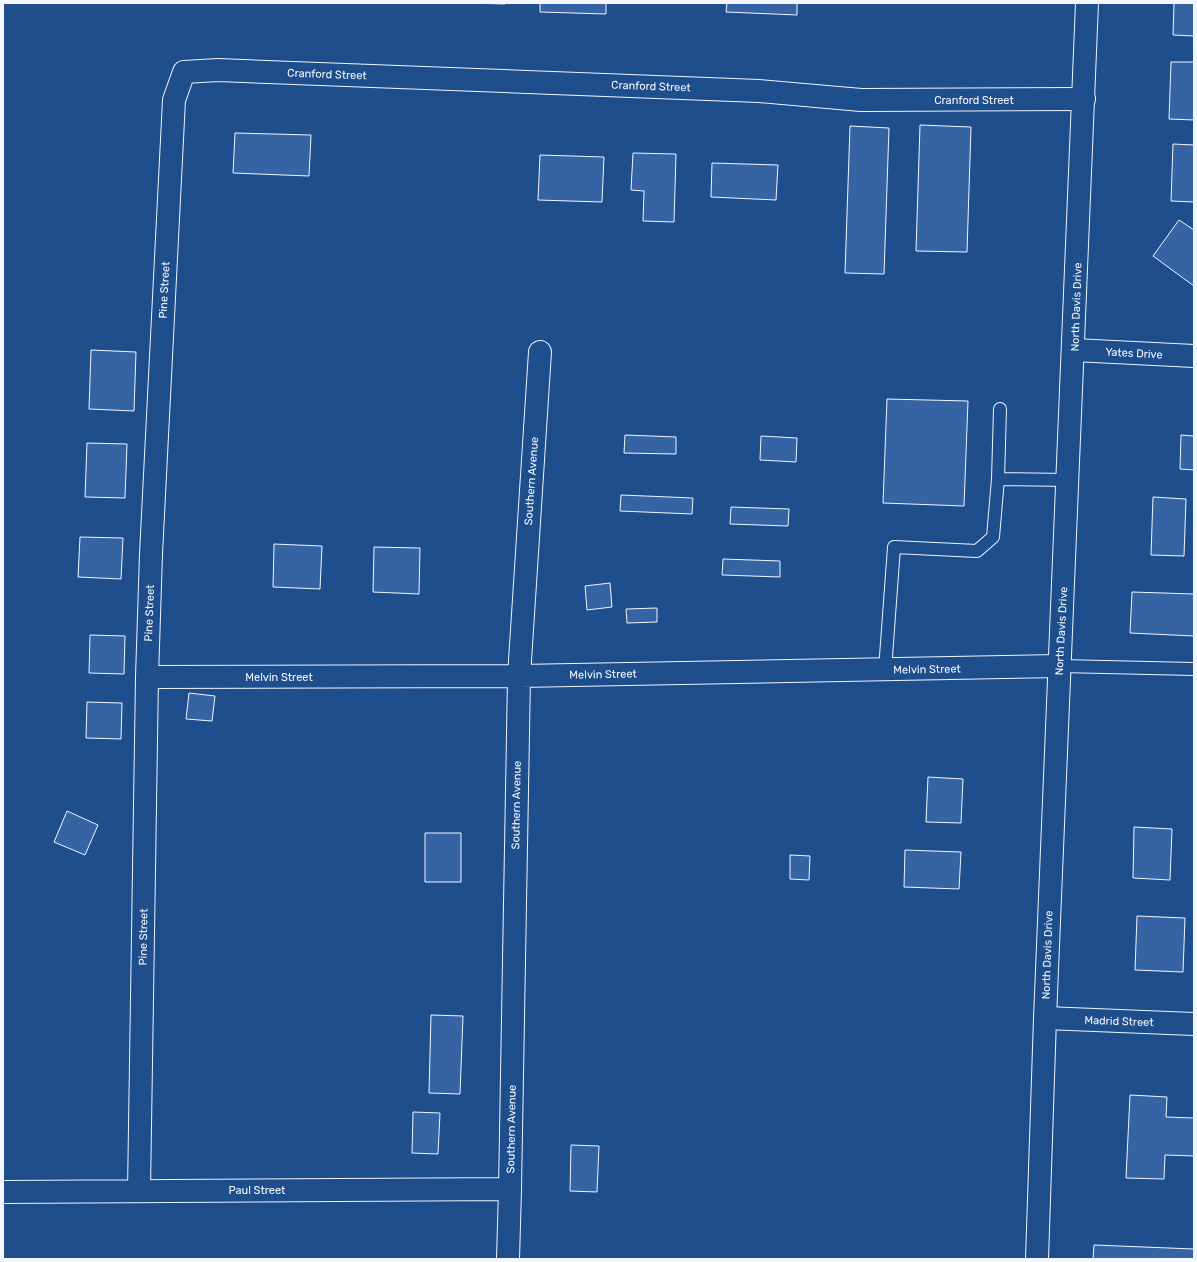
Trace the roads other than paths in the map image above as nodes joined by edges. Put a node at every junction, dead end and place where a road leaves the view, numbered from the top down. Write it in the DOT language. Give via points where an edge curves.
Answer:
graph roads {
  1 [pos="1088,3"];
  2 [pos="218,70"];
  3 [pos="1084,100"];
  4 [pos="1074,350"];
  5 [pos="540,352"];
  6 [pos="1194,356"];
  7 [pos="1000,409"];
  8 [pos="998,479"];
  9 [pos="1068,480"];
  10 [pos="1060,666"];
  11 [pos="1194,669"];
  12 [pos="885,670"];
  13 [pos="518,676"];
  14 [pos="147,677"];
  15 [pos="1045,1018"];
  16 [pos="1194,1024"];
  17 [pos="510,1189"];
  18 [pos="139,1191"];
  19 [pos="3,1192"];
  20 [pos="508,1259"];
  21 [pos="1037,1259"];
  1 -- 3 [label="street, North Davis Drive"];
  2 -- 3 [label="street, Cranford Street" via="759,91 861,100"];
  2 -- 14 [label="street, Pine Street" via="184,72 174,100"];
  3 -- 4 [label="street, North Davis Drive"];
  4 -- 6 [label="street, Yates Drive"];
  4 -- 9 [label="street, North Davis Drive"];
  5 -- 13 [label="street, Southern Avenue"];
  7 -- 8 [label="lane"];
  8 -- 9 [label="lane"];
  8 -- 12 [label="lane" via="993,537 977,551 894,547"];
  9 -- 10 [label="street, North Davis Drive"];
  10 -- 11 [label="lane"];
  10 -- 12 [label="street, Melvin Street"];
  10 -- 15 [label="street, North Davis Drive"];
  12 -- 13 [label="street, Melvin Street"];
  13 -- 14 [label="street, Melvin Street"];
  13 -- 17 [label="street, Southern Avenue"];
  14 -- 18 [label="street, Pine Street"];
  15 -- 16 [label="street, Madrid Street"];
  15 -- 21 [label="street, North Davis Drive"];
  17 -- 18 [label="street, Paul Street"];
  17 -- 20 [label="street, Southern Avenue"];
  18 -- 19 [label="street, Paul Street"];
}
